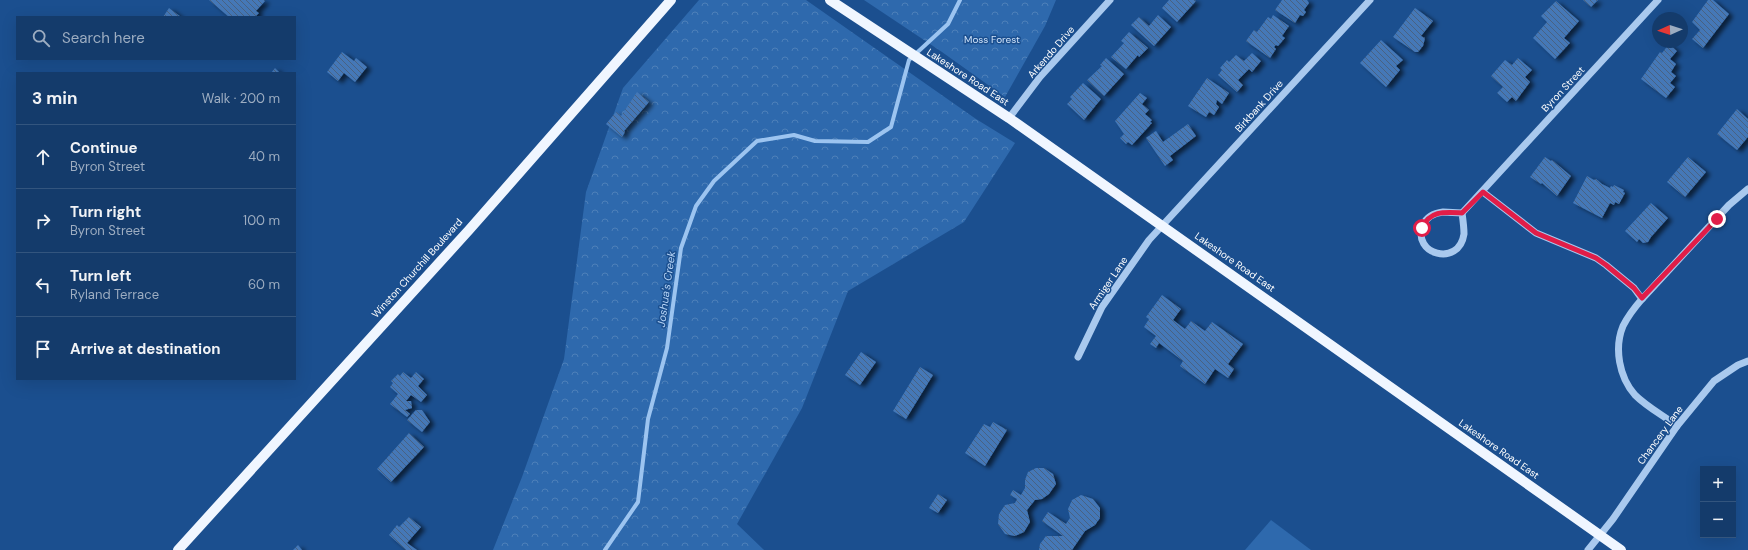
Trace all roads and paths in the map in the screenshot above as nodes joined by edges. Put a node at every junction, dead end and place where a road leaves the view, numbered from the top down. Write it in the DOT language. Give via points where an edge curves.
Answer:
graph roads {
  1 [pos="671,0"];
  2 [pos="830,0"];
  3 [pos="1110,0"];
  4 [pos="1370,0"];
  5 [pos="1658,0"];
  6 [pos="1009,118"];
  7 [pos="1748,189"];
  8 [pos="1483,192"];
  9 [pos="1462,213"];
  10 [pos="1162,225"];
  11 [pos="1642,298"];
  12 [pos="1078,357"];
  13 [pos="1748,360"];
  14 [pos="1677,426"];
  15 [pos="1599,535"];
  16 [pos="178,550"];
  17 [pos="1588,550"];
  18 [pos="1621,550"];
  1 -- 16 [label="main road, Winston Churchill Boulevard" via="469,230"];
  2 -- 6 [label="main road, Lakeshore Road East"];
  3 -- 6 [label="street, Arkendo Drive" via="1040,77"];
  4 -- 10 [label="street, Birkbank Drive"];
  5 -- 8 [label="street, Byron Street"];
  6 -- 10 [label="main road, Lakeshore Road East"];
  7 -- 11 [label="street"];
  8 -- 9 [label="street, Byron Street"];
  8 -- 11 [label="street" via="1536,233 1596,258 1634,288"];
  9 -- 9 [label="street" via="1443,212 1429,216 1421,235 1428,248 1440,254 1458,248 1464,235"];
  10 -- 12 [label="street, Armiger Lane" via="1102,307"];
  10 -- 15 [label="main road, Lakeshore Road East"];
  11 -- 14 [label="street" via="1623,327 1619,344 1623,373 1636,396"];
  13 -- 14 [label="street, Chancery Lane" via="1714,381"];
  14 -- 15 [label="street, Chancery Lane" via="1613,519"];
  15 -- 17 [label="street, Chancery Lane"];
  15 -- 18 [label="main road, Lakeshore Road East"];
}
